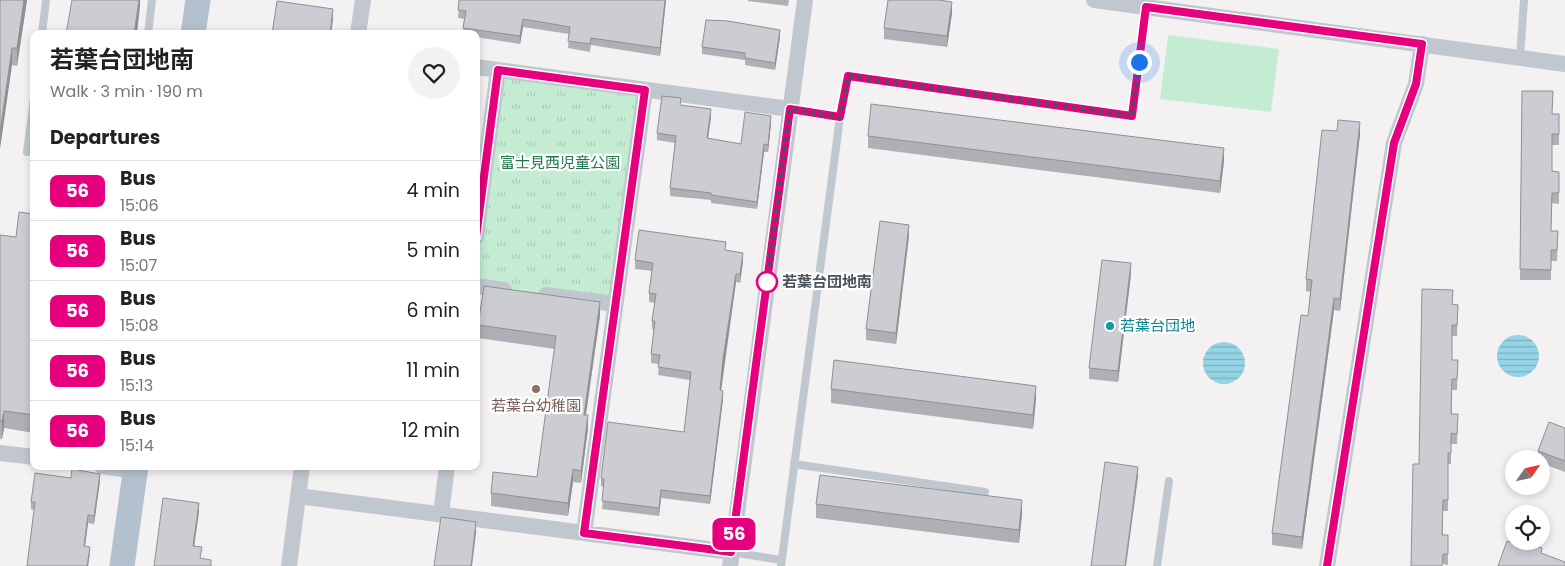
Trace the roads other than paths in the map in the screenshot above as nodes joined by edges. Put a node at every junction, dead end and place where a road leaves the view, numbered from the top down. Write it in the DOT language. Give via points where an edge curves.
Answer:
graph roads {
  1 [pos="46,0"];
  2 [pos="152,0"];
  3 [pos="198,0"];
  4 [pos="363,0"];
  5 [pos="805,0"];
  6 [pos="1094,0"];
  7 [pos="1524,0"];
  8 [pos="1152,5"];
  9 [pos="42,30"];
  10 [pos="148,30"];
  11 [pos="194,30"];
  12 [pos="359,30"];
  13 [pos="1422,44"];
  14 [pos="1520,58"];
  15 [pos="1565,64"];
  16 [pos="480,68"];
  17 [pos="498,70"];
  18 [pos="645,90"];
  19 [pos="790,109"];
  20 [pos="840,117"];
  21 [pos="30,129"];
  22 [pos="27,152"];
  23 [pos="480,207"];
  24 [pos="480,287"];
  25 [pos="615,304"];
  26 [pos="0,453"];
  27 [pos="30,457"];
  28 [pos="794,464"];
  29 [pos="136,470"];
  30 [pos="301,470"];
  31 [pos="446,470"];
  32 [pos="1168,481"];
  33 [pos="985,492"];
  34 [pos="298,496"];
  35 [pos="441,514"];
  36 [pos="584,533"];
  37 [pos="730,559"];
  38 [pos="781,563"];
  39 [pos="122,566"];
  40 [pos="289,566"];
  41 [pos="1157,566"];
  42 [pos="1327,566"];
  1 -- 9 [label="lane"];
  2 -- 10 [label="lane"];
  3 -- 11 [label="main road"];
  4 -- 12 [label="street"];
  5 -- 19 [label="street"];
  6 -- 8 [label="street"];
  7 -- 14 [label="lane"];
  8 -- 13 [label="street"];
  8 -- 20 [label="lane" via="1132,116 848,76"];
  13 -- 14 [label="street"];
  13 -- 42 [label="street" via="1416,84 1394,143"];
  14 -- 15 [label="street"];
  16 -- 17 [label="street"];
  17 -- 18 [label="street"];
  17 -- 23 [label="street"];
  18 -- 19 [label="street"];
  18 -- 25 [label="street"];
  19 -- 20 [label="lane"];
  19 -- 37 [label="street"];
  20 -- 28 [label="lane"];
  21 -- 22 [label="lane"];
  24 -- 25 [label="street"];
  25 -- 36 [label="street"];
  26 -- 27 [label="street"];
  28 -- 33 [label="lane"];
  28 -- 38 [label="lane"];
  29 -- 39 [label="main road"];
  30 -- 34 [label="street"];
  31 -- 35 [label="street"];
  32 -- 41 [label="lane"];
  34 -- 35 [label="street"];
  34 -- 40 [label="street"];
  35 -- 36 [label="street"];
  36 -- 37 [label="street"];
  37 -- 38 [label="lane"];
}
